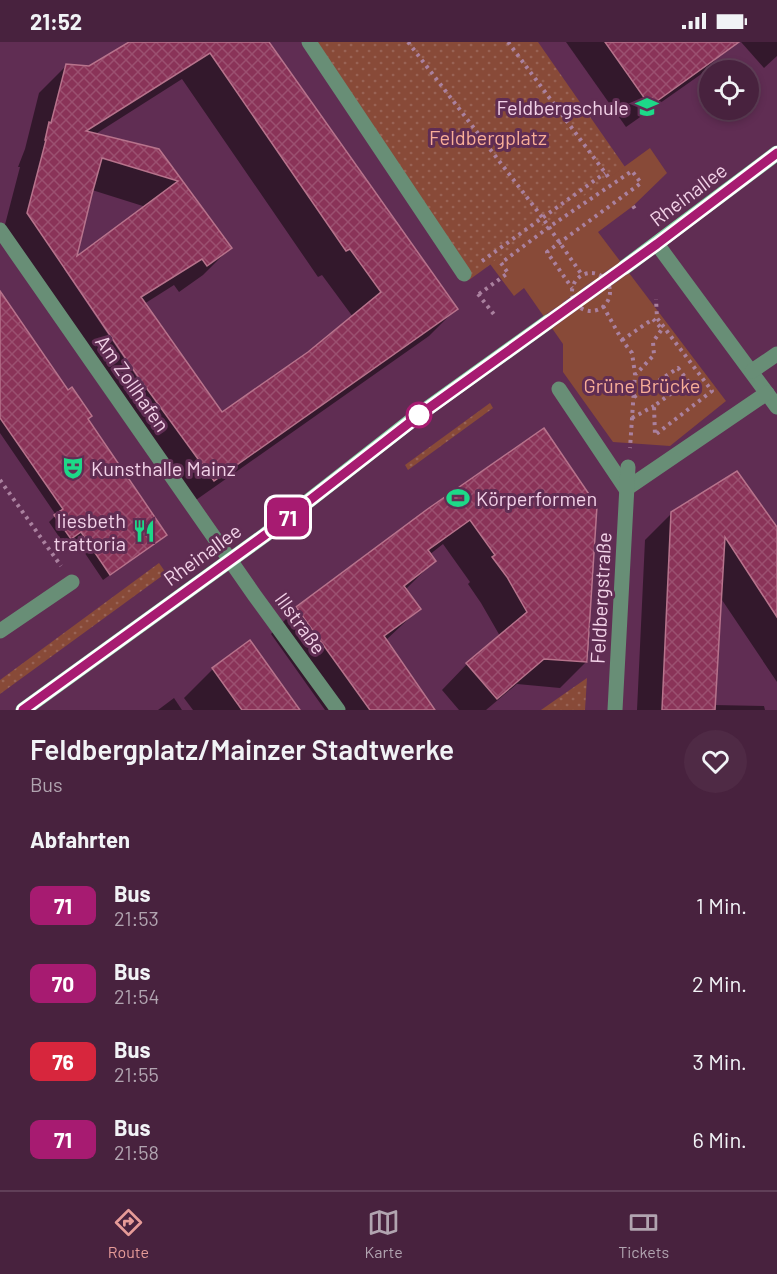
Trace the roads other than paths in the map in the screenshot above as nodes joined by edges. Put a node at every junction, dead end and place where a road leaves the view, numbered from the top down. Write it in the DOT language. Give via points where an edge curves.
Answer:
graph roads {
  1 [pos="309,42"];
  2 [pos="777,153"];
  3 [pos="0,230"];
  4 [pos="657,244"];
  5 [pos="625,267"];
  6 [pos="464,274"];
  7 [pos="548,322"];
  8 [pos="777,354"];
  9 [pos="752,371"];
  10 [pos="559,389"];
  11 [pos="767,393"];
  12 [pos="777,407"];
  13 [pos="628,467"];
  14 [pos="627,489"];
  15 [pos="231,560"];
  16 [pos="72,582"];
  17 [pos="0,631"];
  18 [pos="23,710"];
  19 [pos="338,710"];
  20 [pos="615,710"];
  1 -- 6 [label="street"];
  2 -- 4 [label="main road, Rheinallee"];
  3 -- 15 [label="street, Am Zollhafen"];
  4 -- 5 [label="main road, Rheinallee"];
  4 -- 9 [label="street"];
  7 -- 15 [label="main road, Rheinallee"];
  8 -- 9 [label="street"];
  9 -- 11 [label="street"];
  10 -- 14 [label="street"];
  11 -- 12 [label="street"];
  11 -- 14 [label="street"];
  13 -- 14 [label="street, Feldbergstraße"];
  14 -- 20 [label="street, Feldbergstraße"];
  15 -- 18 [label="main road, Rheinallee"];
  15 -- 19 [label="street, Illstraße"];
  16 -- 17 [label="street"];
}
